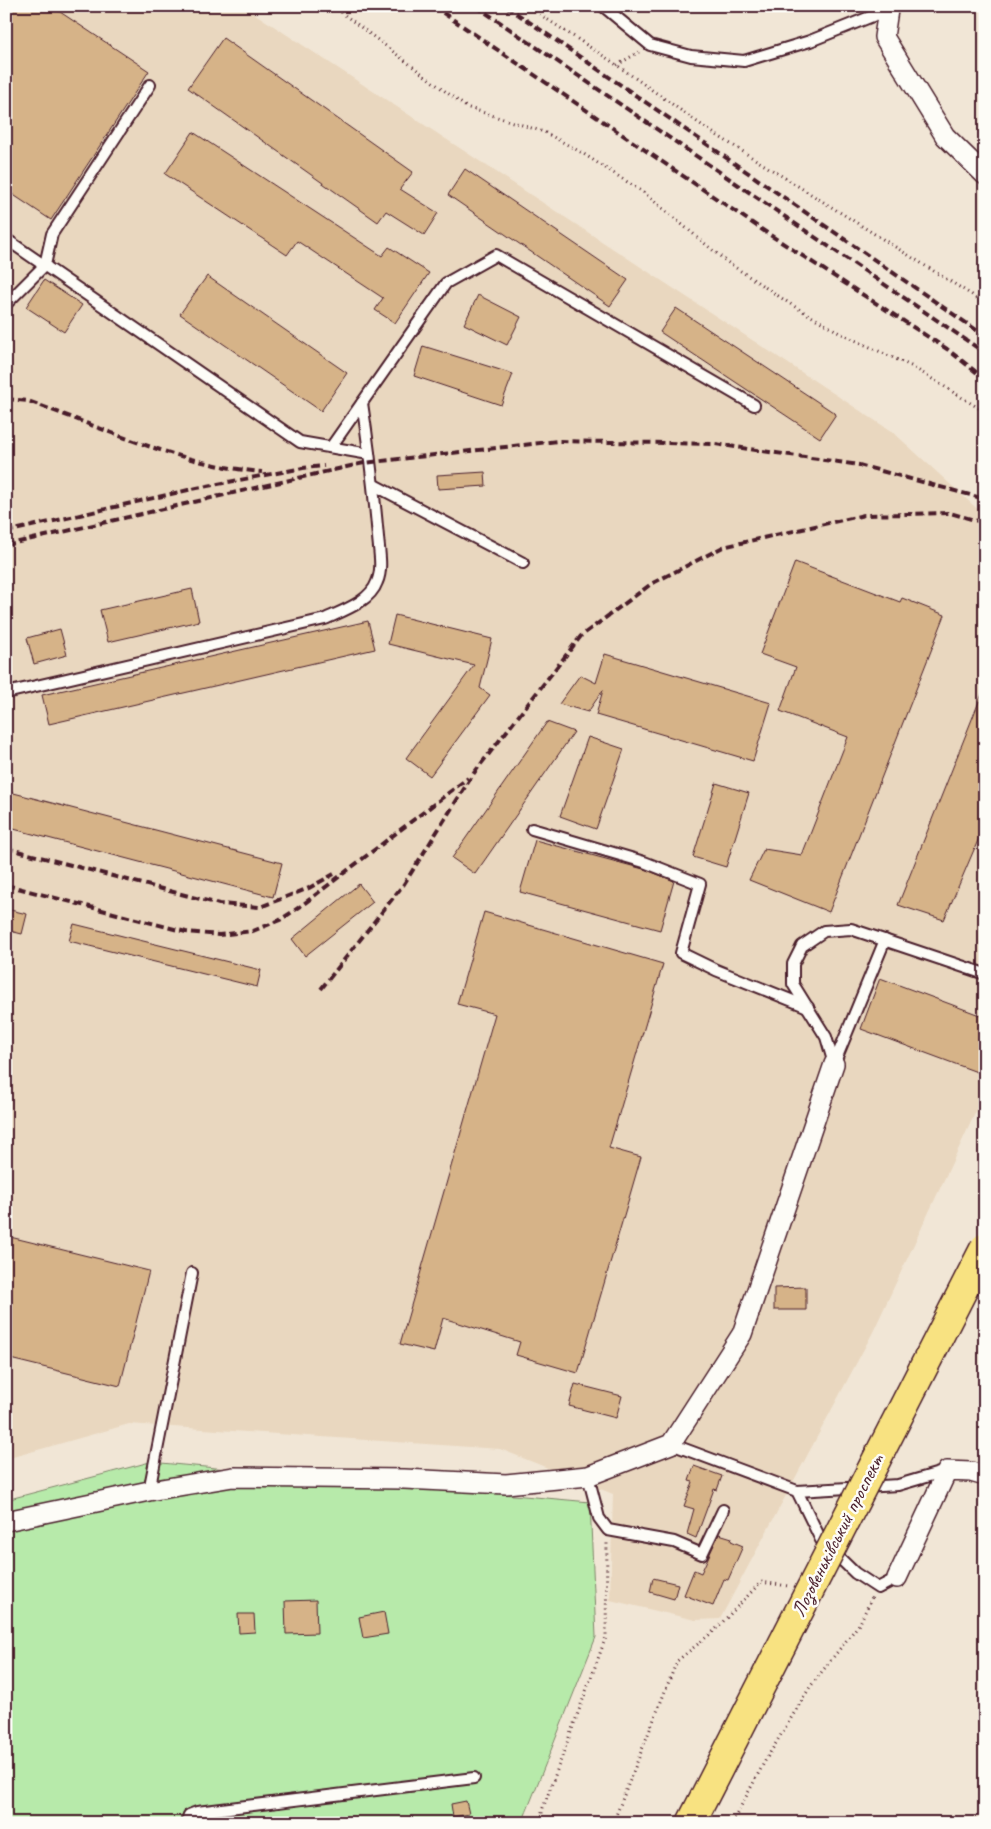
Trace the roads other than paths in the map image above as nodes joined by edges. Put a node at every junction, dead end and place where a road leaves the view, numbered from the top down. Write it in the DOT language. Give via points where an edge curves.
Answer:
graph roads {
  1 [pos="603,6"];
  2 [pos="891,8"];
  3 [pos="150,85"];
  4 [pos="985,175"];
  5 [pos="6,239"];
  6 [pos="45,265"];
  7 [pos="6,304"];
  8 [pos="362,403"];
  9 [pos="754,405"];
  10 [pos="331,447"];
  11 [pos="370,454"];
  12 [pos="374,485"];
  13 [pos="523,563"];
  14 [pos="6,693"];
  15 [pos="532,829"];
  16 [pos="885,940"];
  17 [pos="985,974"];
  18 [pos="808,1007"];
  19 [pos="834,1064"];
  20 [pos="985,1247"];
  21 [pos="192,1273"];
  22 [pos="671,1444"];
  23 [pos="947,1471"];
  24 [pos="588,1476"];
  25 [pos="985,1476"];
  26 [pos="797,1490"];
  27 [pos="149,1491"];
  28 [pos="724,1510"];
  29 [pos="6,1521"];
  30 [pos="897,1578"];
  31 [pos="474,1778"];
  32 [pos="186,1823"];
  33 [pos="691,1823"];
  1 -- 2 [label="lane" via="650,45 691,56 744,61 810,41"];
  2 -- 4 [label="street" via="884,37 945,136"];
  3 -- 6 [label="lane" via="52,234"];
  5 -- 6 [label="lane"];
  6 -- 7 [label="lane"];
  6 -- 10 [label="lane" via="300,442"];
  8 -- 9 [label="lane" via="446,283 496,255"];
  8 -- 10 [label="lane"];
  8 -- 11 [label="lane"];
  10 -- 11 [label="lane"];
  11 -- 12 [label="lane"];
  12 -- 13 [label="lane"];
  12 -- 14 [label="lane" via="380,565 377,583 352,607 325,619"];
  15 -- 18 [label="lane" via="644,862 700,884 681,953"];
  16 -- 17 [label="lane"];
  16 -- 18 [label="lane" via="851,929 824,931 802,946 793,964 793,984"];
  16 -- 19 [label="lane"];
  18 -- 19 [label="lane" via="826,1037"];
  19 -- 22 [label="street" via="742,1334"];
  20 -- 33 [label="highway, Лозовеньківський проспект, bridge"];
  21 -- 27 [label="lane"];
  22 -- 24 [label="street"];
  22 -- 26 [label="lane"];
  23 -- 25 [label="street"];
  23 -- 26 [label="lane" via="898,1485"];
  23 -- 30 [label="street"];
  24 -- 27 [label="street" via="506,1484 233,1476"];
  24 -- 28 [label="lane" via="600,1518 608,1530 674,1542 702,1554"];
  26 -- 30 [label="lane" via="821,1540 854,1573 878,1588"];
  27 -- 29 [label="street"];
  31 -- 32 [label="lane" via="197,1812 189,1815"];
}
